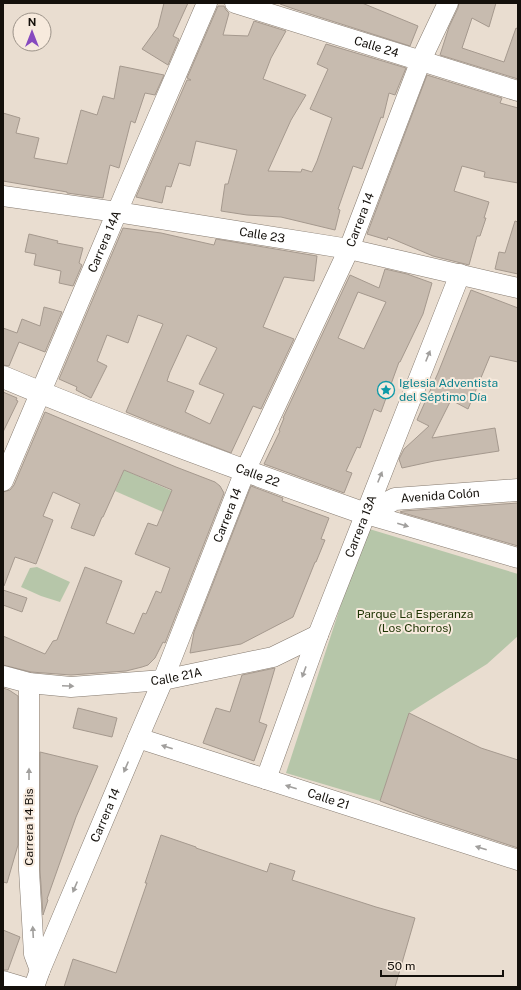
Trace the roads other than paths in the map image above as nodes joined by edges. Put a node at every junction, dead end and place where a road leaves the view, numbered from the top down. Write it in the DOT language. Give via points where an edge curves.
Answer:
graph roads {
  1 [pos="207,3"];
  2 [pos="235,3"];
  3 [pos="448,3"];
  4 [pos="421,60"];
  5 [pos="518,91"];
  6 [pos="3,196"];
  7 [pos="117,212"];
  8 [pos="348,249"];
  9 [pos="460,274"];
  10 [pos="518,288"];
  11 [pos="3,377"];
  12 [pos="40,393"];
  13 [pos="245,471"];
  14 [pos="3,481"];
  15 [pos="518,490"];
  16 [pos="366,514"];
  17 [pos="518,558"];
  18 [pos="318,635"];
  19 [pos="3,676"];
  20 [pos="164,680"];
  21 [pos="29,683"];
  22 [pos="138,738"];
  23 [pos="266,779"];
  24 [pos="518,860"];
  25 [pos="37,978"];
  26 [pos="3,981"];
  27 [pos="23,987"];
  1 -- 7 [label="street, Carrera 14A"];
  2 -- 4 [label="street, Calle 24"];
  3 -- 4 [label="street, Carrera 14"];
  4 -- 5 [label="street, Calle 24"];
  4 -- 8 [label="street, Carrera 14"];
  6 -- 7 [label="street, Calle 23"];
  7 -- 8 [label="street, Calle 23"];
  7 -- 12 [label="street, Carrera 14A"];
  8 -- 9 [label="street, Calle 23"];
  8 -- 13 [label="street, Carrera 14"];
  9 -- 10 [label="street, Calle 23"];
  16 -- 9 [label="street, Carrera 13A, one-way"];
  11 -- 12 [label="main road, Calle 22"];
  12 -- 13 [label="main road, Calle 22"];
  12 -- 14 [label="street, Carrera 14A"];
  13 -- 16 [label="main road, Calle 22"];
  13 -- 20 [label="street, Carrera 14"];
  15 -- 16 [label="main road, Avenida Colón" via="395,499"];
  16 -- 17 [label="street, Calle 22, one-way"];
  16 -- 18 [label="street, Carrera 13A"];
  18 -- 20 [label="street, Calle 21A" via="273,656"];
  18 -- 23 [label="street, Carrera 13A, one-way"];
  19 -- 21 [label="street"];
  21 -- 20 [label="street, Calle 21A, one-way" via="71,687"];
  20 -- 22 [label="street, Carrera 14"];
  25 -- 21 [label="street, Carrera 14 Bis, one-way" via="29,870"];
  23 -- 22 [label="street, Calle 21, one-way"];
  22 -- 25 [label="street, Carrera 14, one-way"];
  24 -- 23 [label="street, Calle 21, one-way"];
  26 -- 27 [label="street"];
}
